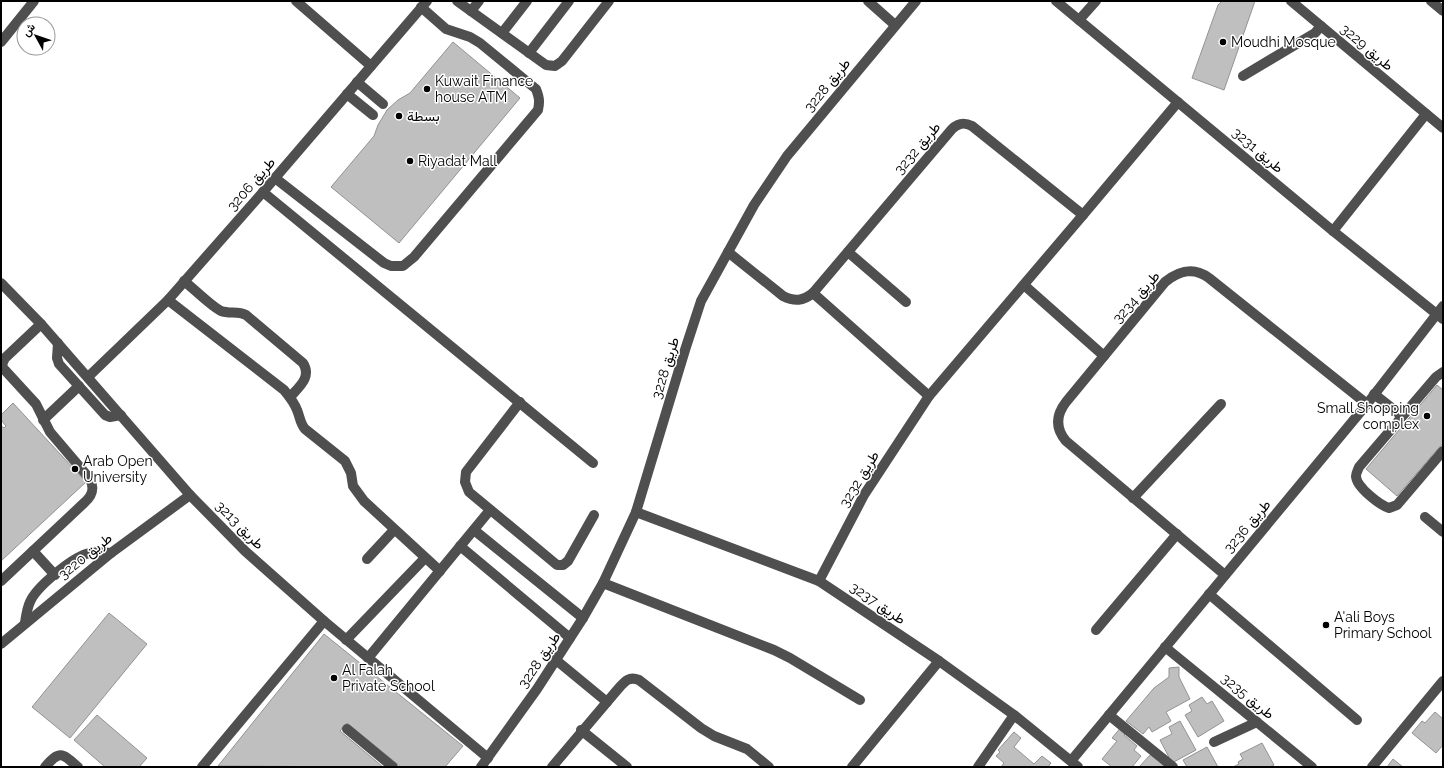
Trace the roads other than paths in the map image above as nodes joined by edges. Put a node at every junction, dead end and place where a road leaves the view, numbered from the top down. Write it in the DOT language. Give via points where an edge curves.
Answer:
graph roads {
  1 [pos="34,1"];
  2 [pos="296,1"];
  3 [pos="457,1"];
  4 [pos="479,1"];
  5 [pos="527,1"];
  6 [pos="569,1"];
  7 [pos="609,1"];
  8 [pos="868,1"];
  9 [pos="916,1"];
  10 [pos="1056,1"];
  11 [pos="1096,1"];
  12 [pos="1291,1"];
  13 [pos="1431,1"];
  14 [pos="424,4"];
  15 [pos="471,11"];
  16 [pos="1443,11"];
  17 [pos="1079,20"];
  18 [pos="895,25"];
  19 [pos="1321,26"];
  20 [pos="502,33"];
  21 [pos="1,42"];
  22 [pos="529,53"];
  23 [pos="371,66"];
  24 [pos="1243,76"];
  25 [pos="357,82"];
  26 [pos="347,94"];
  27 [pos="1178,102"];
  28 [pos="383,104"];
  29 [pos="1426,114"];
  30 [pos="373,115"];
  31 [pos="1443,128"];
  32 [pos="274,178"];
  33 [pos="263,192"];
  34 [pos="1083,215"];
  35 [pos="1333,231"];
  36 [pos="728,252"];
  37 [pos="848,252"];
  38 [pos="184,281"];
  39 [pos="1,283"];
  40 [pos="1024,285"];
  41 [pos="813,293"];
  42 [pos="168,300"];
  43 [pos="906,302"];
  44 [pos="1441,313"];
  45 [pos="41,324"];
  46 [pos="58,343"];
  47 [pos="1104,356"];
  48 [pos="1443,372"];
  49 [pos="88,377"];
  50 [pos="79,386"];
  51 [pos="1374,394"];
  52 [pos="929,396"];
  53 [pos="290,397"];
  54 [pos="520,402"];
  55 [pos="1221,404"];
  56 [pos="1367,404"];
  57 [pos="120,415"];
  58 [pos="1402,416"];
  59 [pos="43,420"];
  60 [pos="1443,452"];
  61 [pos="593,462"];
  62 [pos="190,495"];
  63 [pos="1133,498"];
  64 [pos="490,510"];
  65 [pos="636,512"];
  66 [pos="594,515"];
  67 [pos="1426,517"];
  68 [pos="394,530"];
  69 [pos="474,530"];
  70 [pos="1443,532"];
  71 [pos="1177,534"];
  72 [pos="460,546"];
  73 [pos="32,551"];
  74 [pos="111,553"];
  75 [pos="425,558"];
  76 [pos="367,559"];
  77 [pos="440,571"];
  78 [pos="56,575"];
  79 [pos="1225,575"];
  80 [pos="818,580"];
  81 [pos="1,581"];
  82 [pos="603,583"];
  83 [pos="1209,594"];
  84 [pos="583,618"];
  85 [pos="324,621"];
  86 [pos="25,623"];
  87 [pos="1096,630"];
  88 [pos="570,638"];
  89 [pos="346,640"];
  90 [pos="1,644"];
  91 [pos="1166,647"];
  92 [pos="368,658"];
  93 [pos="556,660"];
  94 [pos="939,661"];
  95 [pos="1443,681"];
  96 [pos="860,700"];
  97 [pos="607,702"];
  98 [pos="1109,715"];
  99 [pos="1014,716"];
  100 [pos="1358,720"];
  101 [pos="1257,722"];
  102 [pos="347,729"];
  103 [pos="581,730"];
  104 [pos="1214,742"];
  105 [pos="488,758"];
  106 [pos="1074,764"];
  107 [pos="45,767"];
  108 [pos="78,767"];
  109 [pos="202,767"];
  110 [pos="393,767"];
  111 [pos="481,767"];
  112 [pos="552,767"];
  113 [pos="627,767"];
  114 [pos="769,767"];
  115 [pos="852,767"];
  116 [pos="978,767"];
  117 [pos="1173,767"];
  118 [pos="1312,767"];
  119 [pos="1372,767"];
  1 -- 21 [label="street"];
  2 -- 23 [label="street"];
  3 -- 15 [label="street"];
  4 -- 15 [label="street"];
  5 -- 20 [label="street"];
  6 -- 22 [label="street"];
  7 -- 22 [label="street" via="562,61 555,66 546,65"];
  8 -- 18 [label="street"];
  9 -- 18 [label="street, طريق 3228"];
  10 -- 17 [label="street, طريق 3231"];
  11 -- 17 [label="street"];
  12 -- 19 [label="street, طريق 3229"];
  13 -- 16 [label="street"];
  14 -- 23 [label="street, طريق 3206"];
  14 -- 32 [label="street" via="446,29 480,43 536,89 540,102 538,110 414,257 403,266 384,263"];
  15 -- 20 [label="street"];
  17 -- 27 [label="street, طريق 3231"];
  18 -- 36 [label="street, طريق 3228" via="787,156 754,205"];
  19 -- 24 [label="street" via="1315,33"];
  19 -- 29 [label="street, طريق 3229"];
  20 -- 22 [label="street"];
  23 -- 25 [label="street, طريق 3206"];
  25 -- 26 [label="street, طريق 3206"];
  25 -- 28 [label="street"];
  26 -- 30 [label="street"];
  26 -- 32 [label="street, طريق 3206"];
  27 -- 34 [label="street, طريق 3232"];
  27 -- 35 [label="street, طريق 3231"];
  29 -- 31 [label="street, طريق 3229"];
  29 -- 35 [label="street"];
  32 -- 33 [label="street, طريق 3206"];
  33 -- 38 [label="street, طريق 3206"];
  33 -- 54 [label="street"];
  34 -- 37 [label="street, طريق 3232" via="972,126 959,124 952,129"];
  34 -- 40 [label="street, طريق 3232"];
  35 -- 44 [label="street, طريق 3231"];
  36 -- 41 [label="street, طريق 3232" via="790,300 806,298"];
  36 -- 65 [label="street, طريق 3228" via="701,301"];
  37 -- 41 [label="street, طريق 3232"];
  37 -- 43 [label="street"];
  38 -- 42 [label="street, طريق 3206"];
  38 -- 53 [label="street" via="216,308 246,315 303,363 305,380"];
  39 -- 45 [label="street, طريق 3213"];
  40 -- 47 [label="street"];
  40 -- 52 [label="street, طريق 3232"];
  41 -- 52 [label="street"];
  42 -- 49 [label="street, طريق 3206"];
  42 -- 53 [label="street"];
  44 -- 51 [label="street, طريق 3236"];
  45 -- 46 [label="street, طريق 3213"];
  45 -- 59 [label="street" via="5,358 2,367 36,404"];
  46 -- 49 [label="street, طريق 3213"];
  46 -- 50 [label="street" via="59,364"];
  47 -- 56 [label="street, طريق 3234" via="1165,282 1178,273 1194,271 1210,278"];
  47 -- 63 [label="street, طريق 3234" via="1062,407 1058,414 1058,429 1066,441"];
  48 -- 58 [label="street" via="1436,376"];
  49 -- 57 [label="street, طريق 3213"];
  50 -- 57 [label="street" via="105,415"];
  50 -- 59 [label="street"];
  51 -- 56 [label="street, طريق 3236"];
  51 -- 58 [label="street"];
  52 -- 80 [label="street, طريق 3232" via="864,496"];
  53 -- 68 [label="street" via="301,424 345,462 358,494"];
  54 -- 61 [label="street"];
  54 -- 64 [label="street" via="464,477 469,492"];
  55 -- 63 [label="street"];
  56 -- 79 [label="street, طريق 3236"];
  57 -- 62 [label="street, طريق 3213"];
  58 -- 60 [label="street" via="1359,467 1356,476 1359,486 1389,508 1396,505"];
  59 -- 73 [label="street" via="50,432 90,479 93,488 88,500"];
  62 -- 74 [label="street, طريق 3220"];
  62 -- 85 [label="street, طريق 3213" via="245,551"];
  63 -- 71 [label="street, طريق 3234"];
  64 -- 66 [label="street" via="554,564 560,565 568,561"];
  64 -- 69 [label="street"];
  65 -- 80 [label="street, طريق 3237"];
  65 -- 82 [label="street, طريق 3228"];
  67 -- 70 [label="street"];
  68 -- 75 [label="street"];
  68 -- 76 [label="street"];
  69 -- 72 [label="street"];
  69 -- 84 [label="street"];
  71 -- 79 [label="street, طريق 3234"];
  71 -- 87 [label="street"];
  72 -- 77 [label="street"];
  72 -- 88 [label="street"];
  73 -- 78 [label="street"];
  73 -- 81 [label="street"];
  74 -- 78 [label="street" via="87,554 71,562"];
  74 -- 86 [label="street, طريق 3220"];
  75 -- 77 [label="street"];
  75 -- 89 [label="street"];
  77 -- 92 [label="street"];
  78 -- 86 [label="street" via="33,597"];
  79 -- 83 [label="street, طريق 3236"];
  80 -- 94 [label="street, طريق 3237"];
  82 -- 84 [label="street, طريق 3228"];
  82 -- 96 [label="street" via="774,650"];
  83 -- 91 [label="street, طريق 3236"];
  83 -- 100 [label="street"];
  84 -- 88 [label="street, طريق 3228"];
  85 -- 89 [label="street, طريق 3213"];
  85 -- 109 [label="street"];
  86 -- 90 [label="street, طريق 3220"];
  88 -- 93 [label="street, طريق 3228"];
  89 -- 92 [label="street, طريق 3213"];
  91 -- 98 [label="street, طريق 3236"];
  91 -- 101 [label="street, طريق 3235"];
  92 -- 105 [label="street, طريق 3213"];
  93 -- 97 [label="street"];
  93 -- 105 [label="street, طريق 3228"];
  94 -- 99 [label="street, طريق 3237"];
  94 -- 115 [label="street"];
  95 -- 119 [label="street"];
  97 -- 103 [label="street"];
  97 -- 114 [label="street" via="626,680 639,680 701,728 747,749"];
  98 -- 106 [label="street, طريق 3236"];
  98 -- 117 [label="street"];
  99 -- 106 [label="street, طريق 3237"];
  99 -- 116 [label="street"];
  101 -- 104 [label="street"];
  101 -- 118 [label="street, طريق 3235"];
  102 -- 110 [label="street"];
  103 -- 112 [label="street"];
  103 -- 113 [label="street"];
  105 -- 111 [label="street, طريق 3228"];
  107 -- 108 [label="street" via="54,757 60,755"];
}
